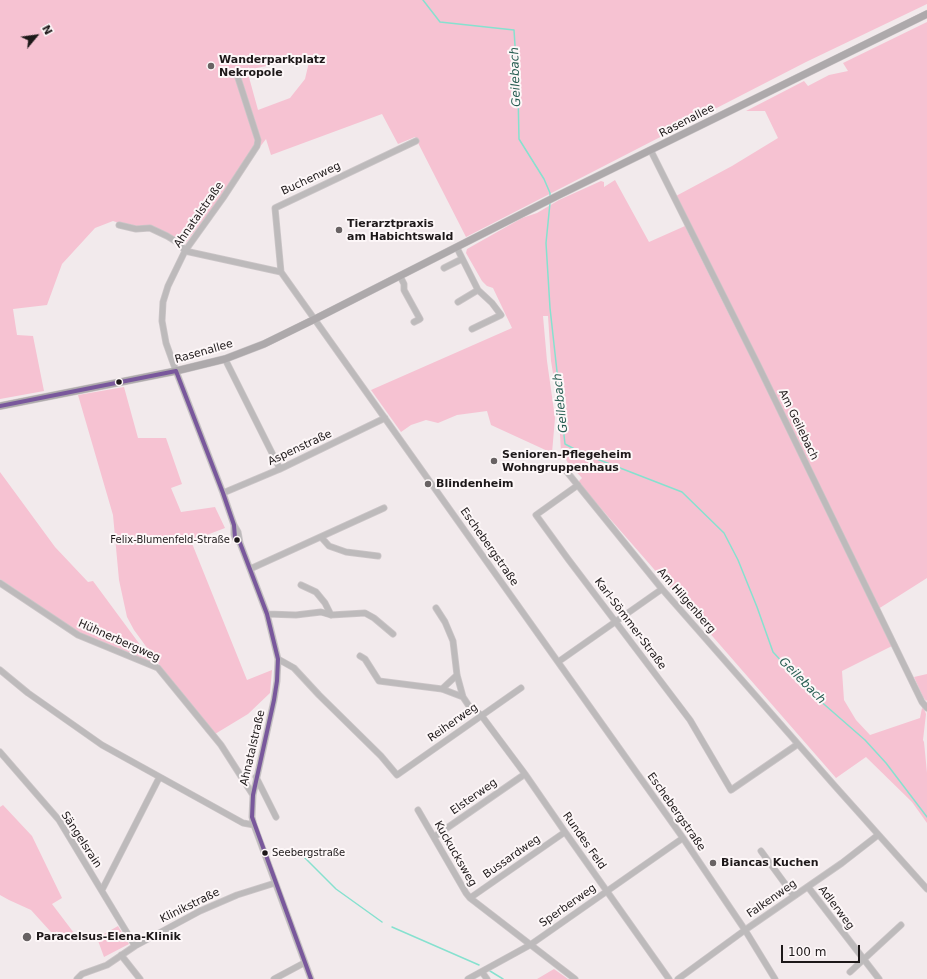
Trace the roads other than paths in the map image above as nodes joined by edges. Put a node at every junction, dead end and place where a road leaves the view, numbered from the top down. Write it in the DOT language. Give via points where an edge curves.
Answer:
graph roads {
  1 [pos="927,14"];
  2 [pos="238,78"];
  3 [pos="416,141"];
  4 [pos="651,151"];
  5 [pos="119,225"];
  6 [pos="457,248"];
  7 [pos="185,251"];
  8 [pos="462,259"];
  9 [pos="444,268"];
  10 [pos="281,272"];
  11 [pos="400,276"];
  12 [pos="478,290"];
  13 [pos="458,302"];
  14 [pos="315,319"];
  15 [pos="414,322"];
  16 [pos="472,329"];
  17 [pos="225,359"];
  18 [pos="176,371"];
  19 [pos="0,406"];
  20 [pos="385,418"];
  21 [pos="563,467"];
  22 [pos="280,469"];
  23 [pos="578,485"];
  24 [pos="223,493"];
  25 [pos="384,508"];
  26 [pos="321,538"];
  27 [pos="378,556"];
  28 [pos="250,569"];
  29 [pos="0,583"];
  30 [pos="301,585"];
  31 [pos="662,589"];
  32 [pos="436,608"];
  33 [pos="267,614"];
  34 [pos="331,615"];
  35 [pos="616,622"];
  36 [pos="393,634"];
  37 [pos="360,656"];
  38 [pos="278,659"];
  39 [pos="558,662"];
  40 [pos="0,670"];
  41 [pos="457,675"];
  42 [pos="442,688"];
  43 [pos="521,688"];
  44 [pos="462,697"];
  45 [pos="927,708"];
  46 [pos="481,716"];
  47 [pos="798,744"];
  48 [pos="0,752"];
  49 [pos="525,774"];
  50 [pos="256,777"];
  51 [pos="159,778"];
  52 [pos="252,795"];
  53 [pos="418,810"];
  54 [pos="276,817"];
  55 [pos="254,825"];
  56 [pos="564,832"];
  57 [pos="878,835"];
  58 [pos="434,837"];
  59 [pos="683,838"];
  60 [pos="761,851"];
  61 [pos="275,883"];
  62 [pos="808,886"];
  63 [pos="927,889"];
  64 [pos="102,890"];
  65 [pos="607,891"];
  66 [pos="794,896"];
  67 [pos="470,898"];
  68 [pos="901,925"];
  69 [pos="745,930"];
  70 [pos="530,945"];
  71 [pos="135,946"];
  72 [pos="121,955"];
  73 [pos="864,960"];
  74 [pos="304,963"];
  75 [pos="482,972"];
  76 [pos="850,972"];
  77 [pos="76,979"];
  78 [pos="140,979"];
  79 [pos="274,979"];
  80 [pos="311,979"];
  81 [pos="468,979"];
  82 [pos="487,979"];
  83 [pos="575,979"];
  84 [pos="669,979"];
  85 [pos="678,979"];
  86 [pos="775,979"];
  87 [pos="879,979"];
  1 -- 4 [label="main road, Rasenallee"];
  2 -- 7 [label="street, Ahnatalstraße" via="258,140 223,198"];
  3 -- 10 [label="street, Buchenweg" via="274,208"];
  4 -- 6 [label="main road, Rasenallee"];
  4 -- 45 [label="street, Am Geilebach"];
  5 -- 7 [label="street" via="136,229 150,228 180,244"];
  6 -- 8 [label="street"];
  6 -- 11 [label="main road, Rasenallee"];
  7 -- 10 [label="street"];
  7 -- 18 [label="street, Ahnatalstraße" via="163,302 162,321 166,343"];
  8 -- 9 [label="street"];
  8 -- 12 [label="street"];
  10 -- 14 [label="street, Eschebergstraße"];
  11 -- 14 [label="main road, Rasenallee"];
  11 -- 15 [label="street" via="404,290 420,319"];
  12 -- 13 [label="street"];
  12 -- 16 [label="street" via="501,315"];
  14 -- 17 [label="main road, Rasenallee" via="264,344"];
  14 -- 20 [label="street, Eschebergstraße"];
  17 -- 18 [label="main road, Rasenallee"];
  17 -- 22 [label="street"];
  18 -- 19 [label="main road, Rasenallee"];
  18 -- 24 [label="street, Ahnatalstraße"];
  20 -- 22 [label="street, Aspenstraße"];
  20 -- 39 [label="street, Eschebergstraße"];
  21 -- 23 [label="street, Am Hilgenberg"];
  22 -- 24 [label="street, Aspenstraße"];
  23 -- 31 [label="street, Am Hilgenberg"];
  23 -- 35 [label="street, Karl-Sömmer-Straße" via="536,515"];
  24 -- 28 [label="street, Ahnatalstraße" via="234,525 235,538 240,542"];
  25 -- 26 [label="street"];
  26 -- 27 [label="street" via="329,546 346,552"];
  26 -- 28 [label="street"];
  28 -- 33 [label="street, Ahnatalstraße"];
  29 -- 52 [label="street, Hühnerbergweg" via="78,635 158,668 221,746"];
  30 -- 34 [label="street" via="316,592"];
  31 -- 35 [label="street"];
  31 -- 47 [label="street, Am Hilgenberg"];
  32 -- 41 [label="street" via="454,641"];
  33 -- 34 [label="street" via="296,615 321,612"];
  33 -- 38 [label="street, Ahnatalstraße"];
  34 -- 36 [label="street" via="365,613"];
  35 -- 39 [label="street"];
  35 -- 47 [label="street, Karl-Sömmer-Straße" via="690,720 731,790"];
  37 -- 42 [label="street" via="365,659 379,681"];
  38 -- 46 [label="street, Reiherweg" via="294,668 397,775"];
  38 -- 50 [label="street, Ahnatalstraße" via="274,700"];
  39 -- 59 [label="street, Eschebergstraße"];
  40 -- 51 [label="street" via="69,724"];
  41 -- 42 [label="street"];
  41 -- 44 [label="street"];
  42 -- 44 [label="street"];
  43 -- 46 [label="street, Reiherweg"];
  44 -- 46 [label="street, Rundes Feld"];
  46 -- 49 [label="street, Rundes Feld"];
  47 -- 57 [label="street, Am Hilgenberg"];
  48 -- 64 [label="street, Sängelsrain" via="59,820"];
  49 -- 56 [label="street, Rundes Feld"];
  49 -- 58 [label="street, Elsterweg"];
  50 -- 52 [label="street, Ahnatalstraße"];
  50 -- 54 [label="street"];
  51 -- 55 [label="street" via="243,824"];
  51 -- 64 [label="street"];
  52 -- 55 [label="street, Ahnatalstraße"];
  53 -- 58 [label="street, Kuckucksweg"];
  55 -- 61 [label="street, Ahnatalstraße"];
  56 -- 65 [label="street, Rundes Feld"];
  56 -- 67 [label="street, Bussardweg"];
  57 -- 62 [label="street, Falkenweg"];
  57 -- 63 [label="street, Am Hilgenberg"];
  58 -- 67 [label="street, Kuckucksweg"];
  59 -- 65 [label="street, Sperberweg"];
  59 -- 69 [label="street, Eschebergstraße"];
  60 -- 66 [label="street"];
  61 -- 71 [label="street, Klinikstraße" via="218,903"];
  61 -- 74 [label="street, Ahnatalstraße"];
  62 -- 66 [label="street, Falkenweg"];
  62 -- 73 [label="street, Adlerweg"];
  64 -- 71 [label="street, Sängelsrain"];
  65 -- 70 [label="street, Sperberweg"];
  65 -- 84 [label="street, Rundes Feld"];
  66 -- 69 [label="street, Falkenweg"];
  67 -- 70 [label="street, Kuckucksweg"];
  68 -- 73 [label="street"];
  69 -- 85 [label="street, Falkenweg"];
  69 -- 86 [label="street, Eschebergstraße"];
  70 -- 75 [label="street, Sperberweg"];
  70 -- 83 [label="street, Kuckucksweg"];
  71 -- 72 [label="street, Klinikstraße"];
  72 -- 77 [label="street, Klinikstraße" via="107,965 82,974"];
  72 -- 78 [label="street"];
  73 -- 76 [label="street"];
  73 -- 87 [label="street, Adlerweg"];
  74 -- 79 [label="street"];
  74 -- 80 [label="street, Ahnatalstraße"];
  75 -- 81 [label="street, Sperberweg"];
  75 -- 82 [label="street"];
}
